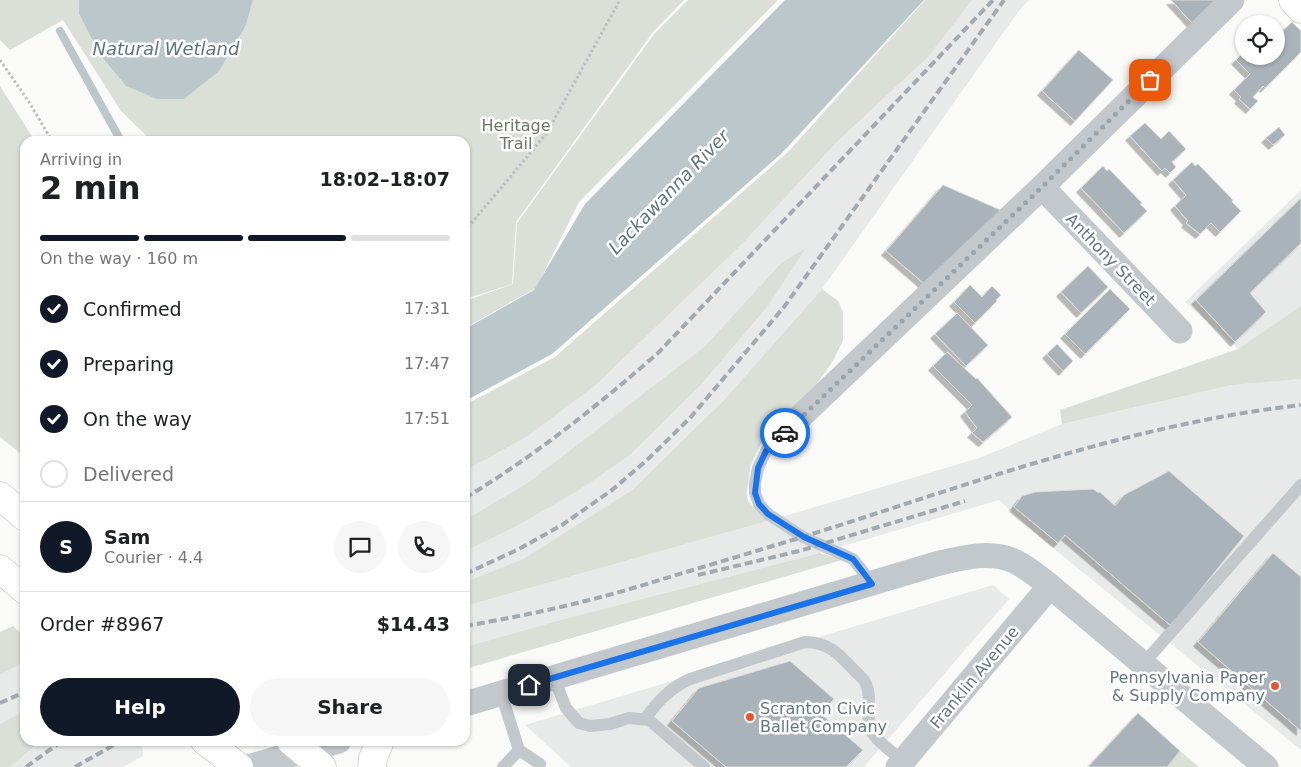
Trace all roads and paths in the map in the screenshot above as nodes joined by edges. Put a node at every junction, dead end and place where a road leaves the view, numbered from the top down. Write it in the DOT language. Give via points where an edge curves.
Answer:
graph roads {
  1 [pos="620,0"];
  2 [pos="1232,0"];
  3 [pos="1292,0"];
  4 [pos="1301,9"];
  5 [pos="0,60"];
  6 [pos="49,136"];
  7 [pos="1042,187"];
  8 [pos="470,225"];
  9 [pos="1180,330"];
  10 [pos="800,417"];
  11 [pos="1301,485"];
  12 [pos="0,496"];
  13 [pos="20,513"];
  14 [pos="0,569"];
  15 [pos="872,584"];
  16 [pos="20,586"];
  17 [pos="1050,586"];
  18 [pos="1143,664"];
  19 [pos="554,678"];
  20 [pos="501,694"];
  21 [pos="470,703"];
  22 [pos="645,719"];
  23 [pos="211,746"];
  24 [pos="325,746"];
  25 [pos="378,746"];
  26 [pos="519,750"];
  27 [pos="305,753"];
  28 [pos="540,764"];
  29 [pos="900,764"];
  30 [pos="238,767"];
  31 [pos="248,767"];
  32 [pos="372,767"];
  33 [pos="503,767"];
  34 [pos="704,767"];
  35 [pos="1266,767"];
  1 -- 8 [label="path" via="546,134"];
  2 -- 7 [label="street"];
  3 -- 4 [label="main road"];
  5 -- 6 [label="path"];
  7 -- 9 [label="street, Anthony Street"];
  7 -- 10 [label="street"];
  10 -- 15 [label="lane" via="766,451 755,483 759,504 768,514 804,537 853,559"];
  11 -- 18 [label="lane"];
  12 -- 13 [label="main road"];
  14 -- 16 [label="main road"];
  15 -- 17 [label="street" via="956,559 987,555 1015,561"];
  15 -- 19 [label="street"];
  17 -- 18 [label="street"];
  17 -- 29 [label="street, Franklin Avenue"];
  18 -- 35 [label="street"];
  19 -- 20 [label="street"];
  19 -- 22 [label="lane" via="566,708 579,723 590,726 629,718"];
  20 -- 21 [label="street"];
  20 -- 26 [label="lane"];
  22 -- 29 [label="lane" via="668,693 690,679 805,642 815,642 836,651 866,683 868,722 873,735"];
  22 -- 34 [label="lane"];
  23 -- 30 [label="main road"];
  24 -- 27 [label="street"];
  25 -- 32 [label="main road"];
  26 -- 28 [label="lane"];
  26 -- 33 [label="lane"];
  27 -- 31 [label="street"];
}
